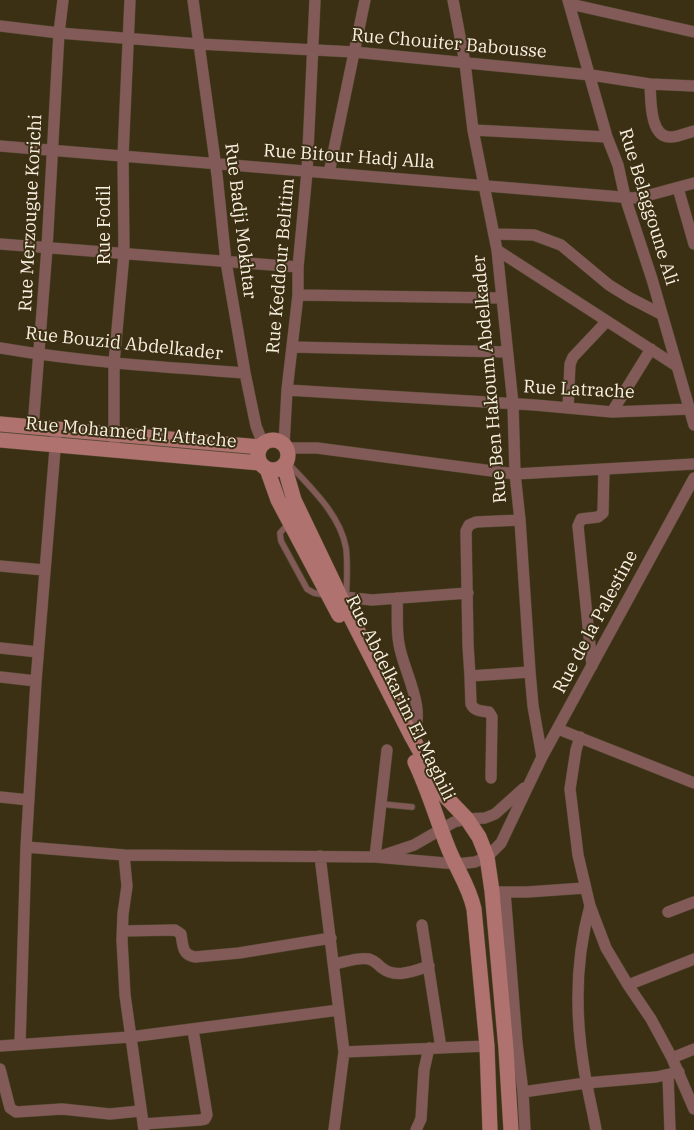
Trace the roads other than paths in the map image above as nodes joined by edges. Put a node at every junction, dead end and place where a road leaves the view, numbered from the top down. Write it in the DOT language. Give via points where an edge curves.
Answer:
graph roads {
  1 [pos="63,0"];
  2 [pos="130,0"];
  3 [pos="193,0"];
  4 [pos="315,0"];
  5 [pos="365,0"];
  6 [pos="453,0"];
  7 [pos="569,2"];
  8 [pos="0,26"];
  9 [pos="694,32"];
  10 [pos="59,33"];
  11 [pos="128,37"];
  12 [pos="199,44"];
  13 [pos="312,50"];
  14 [pos="354,52"];
  15 [pos="466,63"];
  16 [pos="591,75"];
  17 [pos="650,84"];
  18 [pos="694,86"];
  19 [pos="474,130"];
  20 [pos="694,131"];
  21 [pos="608,137"];
  22 [pos="0,146"];
  23 [pos="52,150"];
  24 [pos="122,156"];
  25 [pos="215,164"];
  26 [pos="307,172"];
  27 [pos="329,173"];
  28 [pos="694,183"];
  29 [pos="484,184"];
  30 [pos="678,188"];
  31 [pos="625,197"];
  32 [pos="494,234"];
  33 [pos="0,244"];
  34 [pos="694,244"];
  35 [pos="47,248"];
  36 [pos="497,250"];
  37 [pos="124,254"];
  38 [pos="226,262"];
  39 [pos="298,267"];
  40 [pos="298,295"];
  41 [pos="500,298"];
  42 [pos="661,314"];
  43 [pos="607,321"];
  44 [pos="292,347"];
  45 [pos="0,348"];
  46 [pos="652,349"];
  47 [pos="507,352"];
  48 [pos="39,354"];
  49 [pos="114,363"];
  50 [pos="675,365"];
  51 [pos="246,373"];
  52 [pos="287,390"];
  53 [pos="512,404"];
  54 [pos="568,408"];
  55 [pos="690,409"];
  56 [pos="612,412"];
  57 [pos="0,424"];
  58 [pos="694,425"];
  59 [pos="32,428"];
  60 [pos="113,435"];
  61 [pos="56,438"];
  62 [pos="0,440"];
  63 [pos="261,445"];
  64 [pos="114,451"];
  65 [pos="285,455"];
  66 [pos="694,464"];
  67 [pos="263,466"];
  68 [pos="604,469"];
  69 [pos="514,474"];
  70 [pos="694,478"];
  71 [pos="520,520"];
  72 [pos="0,566"];
  73 [pos="44,570"];
  74 [pos="468,593"];
  75 [pos="338,597"];
  76 [pos="397,598"];
  77 [pos="0,648"];
  78 [pos="38,652"];
  79 [pos="592,666"];
  80 [pos="530,672"];
  81 [pos="470,676"];
  82 [pos="0,677"];
  83 [pos="36,681"];
  84 [pos="558,729"];
  85 [pos="412,737"];
  86 [pos="580,737"];
  87 [pos="387,750"];
  88 [pos="542,758"];
  89 [pos="491,778"];
  90 [pos="531,782"];
  91 [pos="694,783"];
  92 [pos="0,797"];
  93 [pos="30,800"];
  94 [pos="381,804"];
  95 [pos="412,808"];
  96 [pos="467,818"];
  97 [pos="441,828"];
  98 [pos="26,847"];
  99 [pos="124,855"];
  100 [pos="320,856"];
  101 [pos="375,857"];
  102 [pos="487,857"];
  103 [pos="457,864"];
  104 [pos="585,888"];
  105 [pos="498,892"];
  106 [pos="694,902"];
  107 [pos="590,906"];
  108 [pos="668,912"];
  109 [pos="422,925"];
  110 [pos="123,931"];
  111 [pos="331,938"];
  112 [pos="694,959"];
  113 [pos="334,964"];
  114 [pos="428,966"];
  115 [pos="628,986"];
  116 [pos="339,1010"];
  117 [pos="193,1030"];
  118 [pos="130,1037"];
  119 [pos="20,1044"];
  120 [pos="0,1046"];
  121 [pos="487,1046"];
  122 [pos="429,1048"];
  123 [pos="441,1048"];
  124 [pos="694,1049"];
  125 [pos="344,1052"];
  126 [pos="672,1058"];
  127 [pos="0,1069"];
  128 [pos="673,1074"];
  129 [pos="586,1083"];
  130 [pos="523,1092"];
  131 [pos="694,1109"];
  132 [pos="140,1111"];
  133 [pos="143,1127"];
  134 [pos="334,1130"];
  135 [pos="416,1130"];
  136 [pos="490,1130"];
  137 [pos="511,1130"];
  138 [pos="525,1130"];
  139 [pos="596,1130"];
  140 [pos="670,1130"];
  1 -- 10 [label="street, Rue Merzougue Korichi"];
  2 -- 11 [label="street, Rue Fodil"];
  3 -- 12 [label="street, Rue Badji Mokhtar"];
  4 -- 13 [label="street, Rue Keddour Belitim"];
  5 -- 14 [label="street"];
  6 -- 15 [label="street, Rue Ben Hakoum Abdelkader"];
  7 -- 9 [label="street"];
  7 -- 16 [label="street, Rue Belaggoune Ali"];
  8 -- 10 [label="street, Rue Chouiter Babousse"];
  10 -- 11 [label="street, Rue Chouiter Babousse"];
  10 -- 23 [label="street, Rue Merzougue Korichi"];
  11 -- 12 [label="street, Rue Chouiter Babousse"];
  11 -- 24 [label="street, Rue Fodil"];
  12 -- 13 [label="street, Rue Chouiter Babousse"];
  12 -- 25 [label="street, Rue Badji Mokhtar"];
  13 -- 14 [label="street, Rue Chouiter Babousse"];
  13 -- 26 [label="street, Rue Keddour Belitim"];
  14 -- 15 [label="street, Rue Chouiter Babousse"];
  14 -- 27 [label="street"];
  15 -- 16 [label="street, Rue Chouiter Babousse"];
  15 -- 19 [label="street, Rue Ben Hakoum Abdelkader"];
  16 -- 17 [label="street, Rue Chouiter Babousse"];
  16 -- 21 [label="street, Rue Belaggoune Ali"];
  17 -- 18 [label="street, Rue Chouiter Babousse"];
  17 -- 20 [label="street" via="651,108 659,133 669,137"];
  19 -- 21 [label="street"];
  19 -- 29 [label="street, Rue Ben Hakoum Abdelkader"];
  21 -- 31 [label="street, Rue Belaggoune Ali"];
  22 -- 23 [label="street, Rue Bitour Hadj Alla"];
  23 -- 24 [label="street, Rue Bitour Hadj Alla"];
  23 -- 35 [label="street, Rue Merzougue Korichi"];
  24 -- 25 [label="street, Rue Bitour Hadj Alla"];
  24 -- 37 [label="street, Rue Fodil"];
  25 -- 26 [label="street, Rue Bitour Hadj Alla"];
  25 -- 38 [label="street, Rue Badji Mokhtar"];
  26 -- 27 [label="street, Rue Bitour Hadj Alla"];
  26 -- 39 [label="street, Rue Keddour Belitim"];
  27 -- 29 [label="street, Rue Bitour Hadj Alla"];
  28 -- 30 [label="street, Rue Bitour Hadj Alla"];
  29 -- 31 [label="street, Rue Bitour Hadj Alla"];
  29 -- 32 [label="street, Rue Ben Hakoum Abdelkader"];
  30 -- 31 [label="street, Rue Bitour Hadj Alla" via="646,196"];
  30 -- 34 [label="street"];
  31 -- 42 [label="street, Rue Belaggoune Ali"];
  32 -- 36 [label="street, Rue Ben Hakoum Abdelkader"];
  32 -- 42 [label="street" via="534,235 561,244 609,285"];
  33 -- 35 [label="street"];
  35 -- 37 [label="street"];
  35 -- 48 [label="street, Rue Merzougue Korichi"];
  36 -- 41 [label="street, Rue Ben Hakoum Abdelkader"];
  36 -- 43 [label="street"];
  37 -- 38 [label="street"];
  37 -- 49 [label="street, Rue Fodil"];
  38 -- 39 [label="street"];
  38 -- 51 [label="street, Rue Badji Mokhtar"];
  39 -- 40 [label="street, Rue Keddour Belitim"];
  40 -- 41 [label="street"];
  40 -- 44 [label="street, Rue Keddour Belitim"];
  41 -- 47 [label="street, Rue Ben Hakoum Abdelkader"];
  42 -- 50 [label="street, Rue Belaggoune Ali"];
  43 -- 46 [label="street"];
  43 -- 54 [label="street" via="573,357"];
  44 -- 47 [label="street"];
  44 -- 52 [label="street, Rue Keddour Belitim"];
  45 -- 48 [label="street, Rue Bouzid Abdelkader"];
  46 -- 50 [label="street"];
  46 -- 56 [label="street"];
  47 -- 53 [label="street, Rue Ben Hakoum Abdelkader"];
  48 -- 49 [label="street, Rue Bouzid Abdelkader"];
  48 -- 59 [label="street, Rue Merzougue Korichi"];
  49 -- 51 [label="street, Rue Bouzid Abdelkader"];
  49 -- 60 [label="street, Rue Fodil"];
  50 -- 55 [label="street, Rue Belaggoune Ali"];
  51 -- 63 [label="street, Rue Badji Mokhtar"];
  52 -- 53 [label="street, Rue Latrache"];
  52 -- 65 [label="street, Rue Keddour Belitim"];
  53 -- 54 [label="street, Rue Latrache"];
  53 -- 69 [label="street, Rue Ben Hakoum Abdelkader"];
  54 -- 56 [label="street, Rue Latrache"];
  55 -- 56 [label="street, Rue Latrache"];
  55 -- 58 [label="street, Rue Belaggoune Ali"];
  57 -- 59 [label="street, Rue Mohamed El Attache"];
  59 -- 61 [label="street, Rue Mohamed El Attache"];
  60 -- 61 [label="street, Rue Mohamed El Attache"];
  60 -- 63 [label="street, Rue Mohamed El Attache"];
  60 -- 64 [label="street, Rue Fodil"];
  61 -- 62 [label="street, Rue Mohamed El Attache"];
  61 -- 64 [label="street, Rue Mohamed El Attache"];
  61 -- 73 [label="street"];
  63 -- 65 [label="street" via="276,440"];
  63 -- 67 [label="street" via="258,455"];
  64 -- 67 [label="street, Rue Mohamed El Attache"];
  65 -- 67 [label="street" via="276,470"];
  65 -- 69 [label="street" via="317,448"];
  65 -- 75 [label="street" via="294,500"];
  65 -- 75 [label="lane" via="323,501 346,547 347,568"];
  66 -- 68 [label="street"];
  67 -- 75 [label="street, Rue Abdelkarim El Maghili" via="290,523"];
  68 -- 69 [label="street"];
  68 -- 79 [label="street" via="603,513 598,517 581,519 578,526"];
  69 -- 71 [label="street, Rue Ben Hakoum Abdelkader"];
  70 -- 79 [label="street, Rue de la Palestine"];
  71 -- 74 [label="street" via="483,521 469,525 466,531"];
  71 -- 80 [label="street, Rue Ben Hakoum Abdelkader"];
  72 -- 73 [label="street"];
  73 -- 78 [label="street"];
  74 -- 76 [label="street"];
  74 -- 81 [label="street"];
  75 -- 76 [label="street"];
  75 -- 85 [label="street"];
  75 -- 97 [label="street, Rue Abdelkarim El Maghili" via="422,778"];
  76 -- 85 [label="street" via="399,644 416,704 417,728"];
  77 -- 78 [label="street"];
  78 -- 83 [label="street"];
  79 -- 84 [label="street, Rue de la Palestine"];
  80 -- 81 [label="street"];
  80 -- 88 [label="street, Rue Ben Hakoum Abdelkader"];
  81 -- 89 [label="street" via="472,707 489,712 492,717"];
  82 -- 83 [label="street"];
  83 -- 93 [label="street"];
  84 -- 86 [label="street"];
  84 -- 88 [label="street, Rue de la Palestine"];
  85 -- 96 [label="street" via="444,795"];
  86 -- 91 [label="street"];
  86 -- 104 [label="street" via="570,789"];
  87 -- 94 [label="street"];
  88 -- 90 [label="street, Rue de la Palestine"];
  90 -- 96 [label="street" via="495,814 485,818"];
  90 -- 102 [label="street, Rue de la Palestine" via="501,843"];
  92 -- 93 [label="street"];
  93 -- 98 [label="street"];
  94 -- 95 [label="lane"];
  94 -- 101 [label="street"];
  96 -- 97 [label="street"];
  96 -- 102 [label="street"];
  97 -- 101 [label="street" via="414,845"];
  97 -- 103 [label="street, Rue Abdelkarim El Maghili"];
  98 -- 99 [label="street"];
  98 -- 119 [label="street"];
  99 -- 100 [label="street"];
  99 -- 110 [label="street" via="127,886"];
  100 -- 101 [label="street"];
  100 -- 111 [label="street"];
  101 -- 103 [label="street"];
  102 -- 103 [label="street"];
  102 -- 105 [label="street"];
  103 -- 121 [label="street, Rue Abdelkarim El Maghili" via="474,908"];
  104 -- 105 [label="street"];
  104 -- 107 [label="street"];
  105 -- 130 [label="street"];
  105 -- 137 [label="street"];
  106 -- 108 [label="street"];
  107 -- 115 [label="street" via="606,948"];
  107 -- 129 [label="street" via="578,972"];
  109 -- 114 [label="street"];
  110 -- 111 [label="street" via="175,930 181,934 185,952 195,957"];
  110 -- 118 [label="street"];
  111 -- 113 [label="street"];
  112 -- 115 [label="street"];
  113 -- 114 [label="street" via="367,959 397,973"];
  113 -- 116 [label="street"];
  114 -- 123 [label="street"];
  115 -- 126 [label="street"];
  116 -- 117 [label="street"];
  116 -- 125 [label="street"];
  117 -- 118 [label="street"];
  117 -- 133 [label="street" via="207,1115 200,1120"];
  118 -- 119 [label="street"];
  118 -- 132 [label="street"];
  119 -- 120 [label="street"];
  121 -- 123 [label="street"];
  121 -- 136 [label="street, Rue Abdelkarim El Maghili"];
  122 -- 123 [label="street"];
  122 -- 125 [label="street"];
  122 -- 135 [label="street" via="424,1070 421,1119"];
  124 -- 126 [label="street"];
  125 -- 134 [label="street"];
  126 -- 128 [label="street"];
  127 -- 132 [label="street" via="10,1108 16,1112 62,1109 110,1114"];
  128 -- 129 [label="street"];
  128 -- 131 [label="street"];
  128 -- 140 [label="street"];
  129 -- 130 [label="street"];
  129 -- 139 [label="street"];
  130 -- 138 [label="street"];
  132 -- 133 [label="street"];
}
